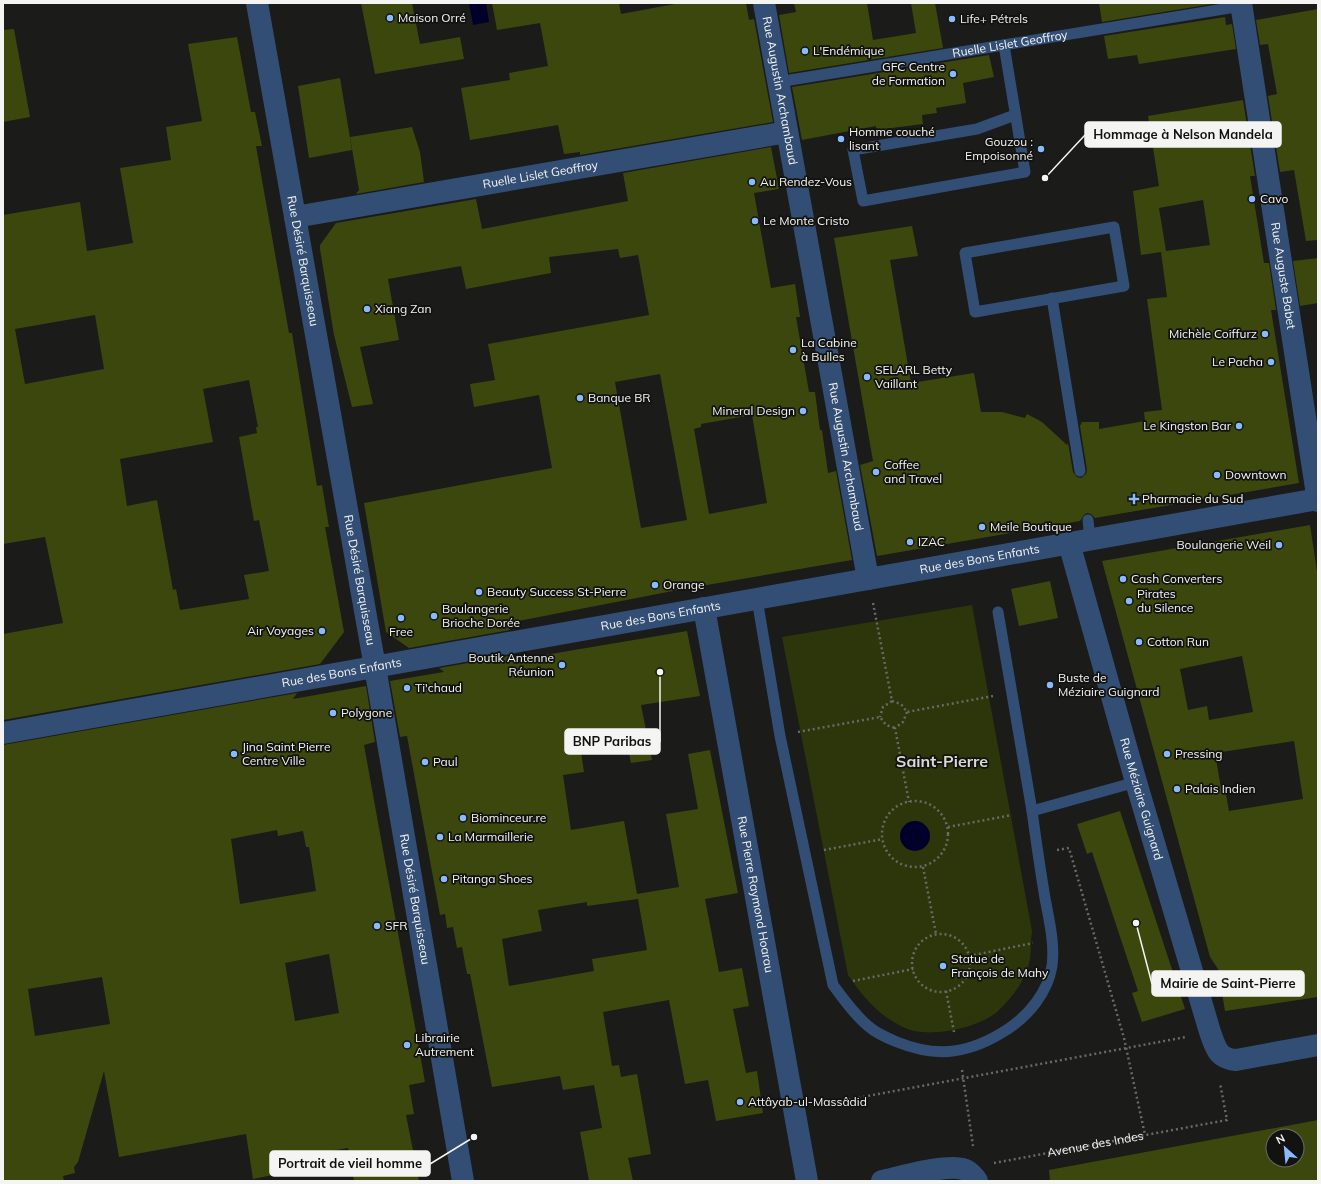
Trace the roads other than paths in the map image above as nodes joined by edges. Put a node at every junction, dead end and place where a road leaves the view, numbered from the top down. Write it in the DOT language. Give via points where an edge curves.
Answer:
graph roads {
  1 [pos="257,3"];
  2 [pos="764,3"];
  3 [pos="1242,5"];
  4 [pos="1004,46"];
  5 [pos="778,82"];
  6 [pos="1015,116"];
  7 [pos="787,132"];
  8 [pos="295,217"];
  9 [pos="1052,298"];
  10 [pos="1080,471"];
  11 [pos="1318,500"];
  12 [pos="1069,543"];
  13 [pos="868,579"];
  14 [pos="757,599"];
  15 [pos="704,608"];
  16 [pos="998,612"];
  17 [pos="375,667"];
  18 [pos="3,733"];
  19 [pos="1136,782"];
  20 [pos="1032,811"];
  21 [pos="1318,1045"];
  22 [pos="977,1175"];
  23 [pos="463,1181"];
  24 [pos="807,1181"];
  25 [pos="882,1181"];
  1 -- 8 [label="street, Rue Désiré Barquisseau"];
  2 -- 5 [label="street, Rue Augustin Archambaud"];
  3 -- 4 [label="lane, Ruelle Lislet Geoffroy"];
  3 -- 11 [label="street, Rue Auguste Babet"];
  4 -- 5 [label="lane, Ruelle Lislet Geoffroy"];
  4 -- 6 [label="lane"];
  5 -- 7 [label="street, Rue Augustin Archambaud"];
  6 -- 6 [label="lane" via="1024,172 862,202 853,150 977,129"];
  7 -- 8 [label="street, Ruelle Lislet Geoffroy"];
  7 -- 13 [label="street, Rue Augustin Archambaud"];
  8 -- 17 [label="street, Rue Désiré Barquisseau"];
  9 -- 9 [label="lane" via="1124,286 1114,227 965,253 975,312"];
  9 -- 10 [label="lane"];
  11 -- 12 [label="street, Rue des Bons Enfants" via="1089,530"];
  12 -- 13 [label="street, Rue des Bons Enfants"];
  12 -- 19 [label="street, Rue Méziaire Guignard"];
  13 -- 14 [label="street, Rue des Bons Enfants"];
  14 -- 15 [label="street, Rue des Bons Enfants"];
  14 -- 20 [label="lane" via="780,736 833,984 849,1008 869,1027 908,1047 936,1053 958,1052 988,1042 1019,1022 1043,994 1052,967 1052,939"];
  15 -- 17 [label="street, Rue des Bons Enfants"];
  15 -- 24 [label="street, Rue Pierre Raymond Hoarau"];
  16 -- 20 [label="lane"];
  17 -- 18 [label="street, Rue des Bons Enfants"];
  17 -- 23 [label="street, Rue Désiré Barquisseau"];
  19 -- 20 [label="lane"];
  19 -- 21 [label="street, Rue Méziaire Guignard" via="1210,1032 1222,1056 1236,1060"];
  22 -- 25 [label="street" via="964,1169 949,1168"];
}
